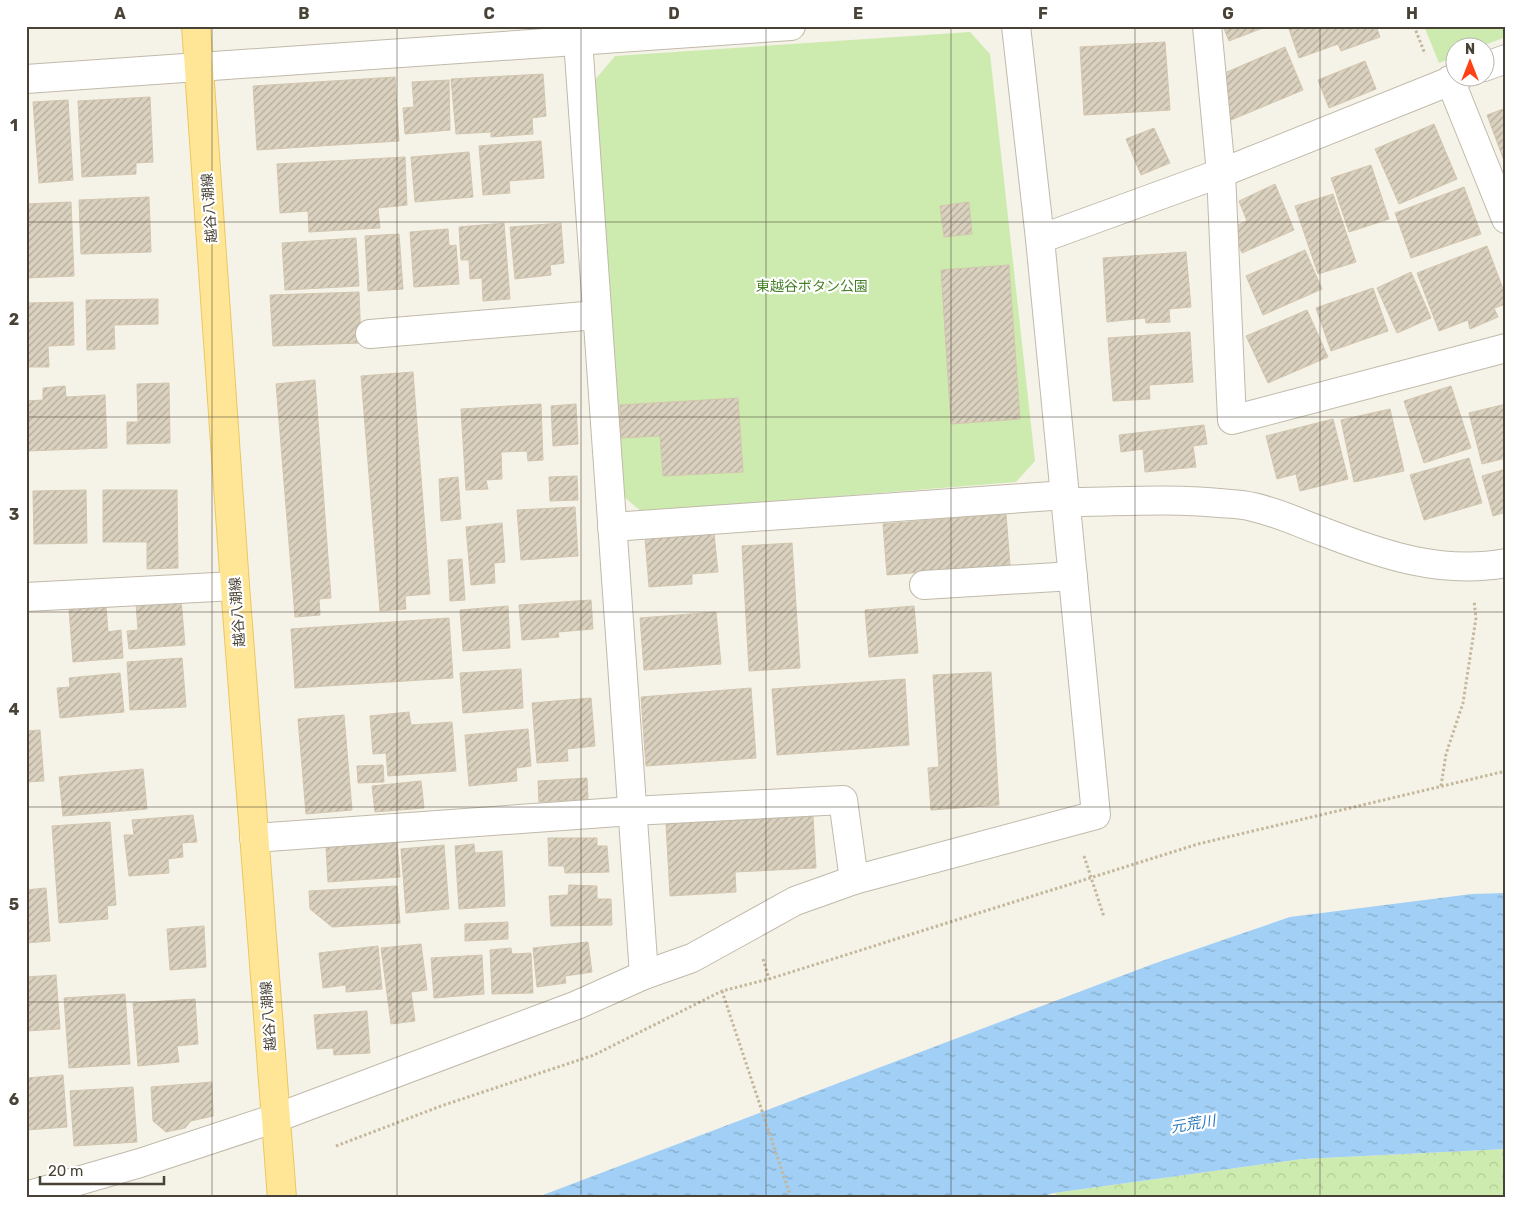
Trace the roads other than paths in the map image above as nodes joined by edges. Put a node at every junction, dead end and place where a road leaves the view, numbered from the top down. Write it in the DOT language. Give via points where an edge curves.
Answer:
graph roads {
  1 [pos="196,26"];
  2 [pos="791,26"];
  3 [pos="1016,26"];
  4 [pos="1207,26"];
  5 [pos="577,33"];
  6 [pos="1506,59"];
  7 [pos="1494,63"];
  8 [pos="200,67"];
  9 [pos="26,79"];
  10 [pos="1444,83"];
  11 [pos="1457,88"];
  12 [pos="1221,174"];
  13 [pos="1506,219"];
  14 [pos="1040,239"];
  15 [pos="597,315"];
  16 [pos="370,334"];
  17 [pos="1506,348"];
  18 [pos="1066,498"];
  19 [pos="612,527"];
  20 [pos="1506,562"];
  21 [pos="1073,576"];
  22 [pos="924,585"];
  23 [pos="235,586"];
  24 [pos="26,597"];
  25 [pos="632,811"];
  26 [pos="254,838"];
  27 [pos="854,880"];
  28 [pos="644,975"];
  29 [pos="276,1118"];
  30 [pos="26,1196"];
  31 [pos="282,1198"];
  1 -- 8 [label="main road, 越谷八潮線"];
  2 -- 5 [label="street"];
  3 -- 14 [label="street"];
  4 -- 12 [label="street"];
  5 -- 8 [label="street"];
  5 -- 15 [label="street"];
  6 -- 7 [label="street"];
  8 -- 9 [label="street"];
  8 -- 23 [label="main road, 越谷八潮線"];
  10 -- 12 [label="street"];
  11 -- 13 [label="street"];
  12 -- 14 [label="street"];
  12 -- 17 [label="street" via="1232,420"];
  14 -- 18 [label="street"];
  15 -- 16 [label="street"];
  15 -- 19 [label="street"];
  18 -- 19 [label="street"];
  18 -- 20 [label="street" via="1251,506 1286,516 1382,554 1438,566"];
  18 -- 21 [label="street"];
  19 -- 25 [label="street"];
  21 -- 22 [label="street"];
  21 -- 27 [label="street" via="1096,815"];
  23 -- 24 [label="street"];
  23 -- 26 [label="main road, 越谷八潮線"];
  25 -- 26 [label="street"];
  25 -- 27 [label="street" via="843,800"];
  25 -- 28 [label="street"];
  26 -- 29 [label="main road, 越谷八潮線"];
  27 -- 28 [label="street" via="795,901 692,958"];
  28 -- 29 [label="street" via="577,1005"];
  29 -- 30 [label="street" via="140,1164"];
  29 -- 31 [label="main road, 越谷八潮線"];
}
